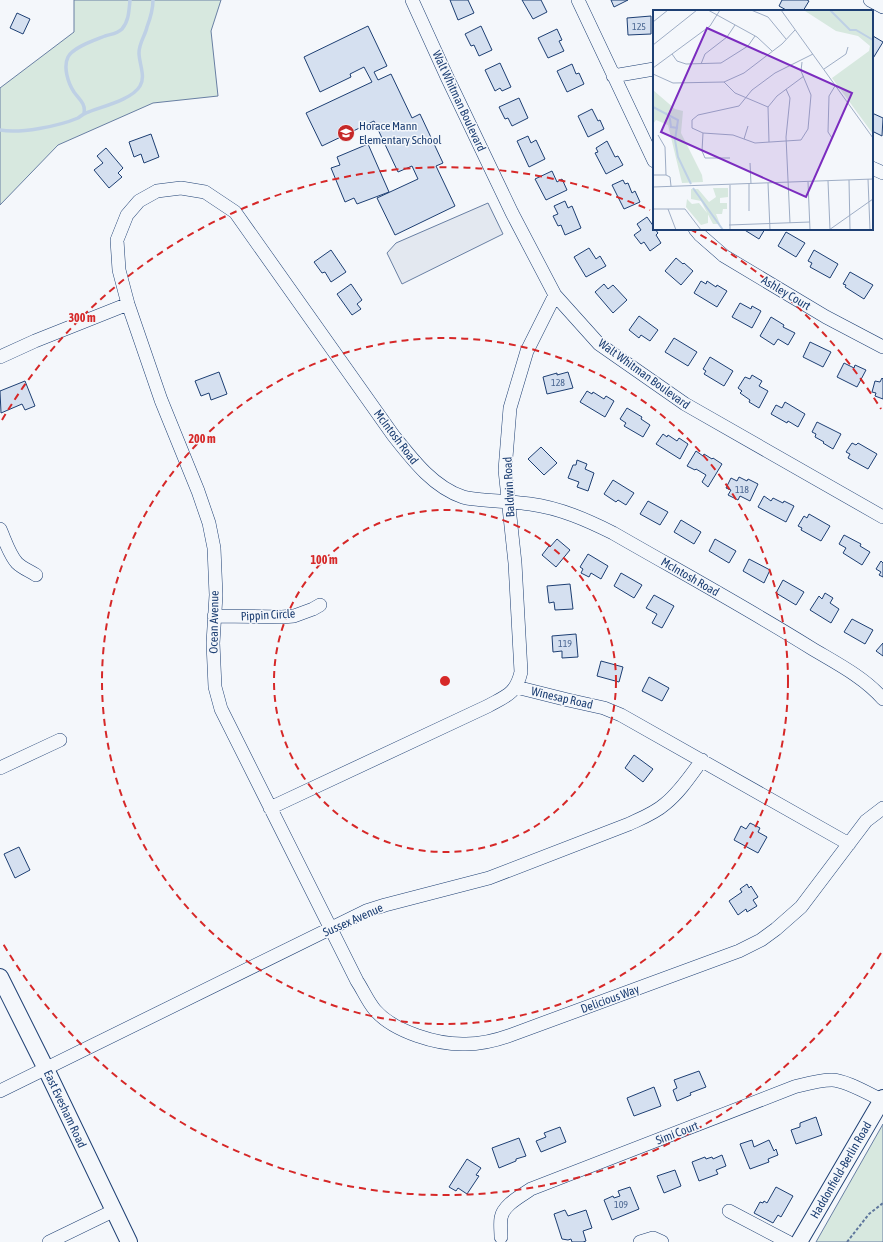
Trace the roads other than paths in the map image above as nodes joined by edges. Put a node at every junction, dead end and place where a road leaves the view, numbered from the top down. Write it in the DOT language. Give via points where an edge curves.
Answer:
graph roads {
  1 [pos="412,0"];
  2 [pos="578,0"];
  3 [pos="870,0"];
  4 [pos="883,7"];
  5 [pos="653,69"];
  6 [pos="613,76"];
  7 [pos="653,159"];
  8 [pos="873,168"];
  9 [pos="883,173"];
  10 [pos="696,230"];
  11 [pos="555,295"];
  12 [pos="128,304"];
  13 [pos="883,347"];
  14 [pos="0,357"];
  15 [pos="509,502"];
  16 [pos="883,517"];
  17 [pos="0,529"];
  18 [pos="36,575"];
  19 [pos="320,605"];
  20 [pos="214,616"];
  21 [pos="516,687"];
  22 [pos="883,699"];
  23 [pos="60,740"];
  24 [pos="702,760"];
  25 [pos="0,768"];
  26 [pos="270,808"];
  27 [pos="883,808"];
  28 [pos="849,844"];
  29 [pos="331,929"];
  30 [pos="0,977"];
  31 [pos="46,1069"];
  32 [pos="0,1092"];
  33 [pos="882,1099"];
  34 [pos="114,1211"];
  35 [pos="729,1211"];
  36 [pos="501,1237"];
  37 [pos="49,1242"];
  38 [pos="129,1242"];
  39 [pos="640,1242"];
  40 [pos="662,1242"];
  41 [pos="788,1242"];
  42 [pos="799,1242"];
  1 -- 11 [label="street, Walt Whitman Boulevard" via="512,213"];
  2 -- 6 [label="street"];
  3 -- 4 [label="street"];
  5 -- 6 [label="street"];
  6 -- 7 [label="street"];
  8 -- 9 [label="street"];
  10 -- 13 [label="street, Ashley Court" via="724,256 826,317"];
  11 -- 15 [label="street, Baldwin Road" via="527,351 510,408 506,470"];
  11 -- 16 [label="street, Walt Whitman Boulevard" via="599,344 685,404"];
  12 -- 14 [label="street"];
  12 -- 15 [label="street, McIntosh Road" via="119,270 117,240 127,215 139,201 157,190 181,188 205,192 235,212 413,461 432,479 464,498"];
  12 -- 20 [label="street, Ocean Avenue" via="161,400 209,523 214,548"];
  15 -- 21 [label="street, Baldwin Road" via="521,672"];
  15 -- 22 [label="street, McIntosh Road" via="560,511 587,520 613,533 788,633 864,681"];
  17 -- 18 [label="street" via="17,563"];
  19 -- 20 [label="street, Pippin Circle" via="294,616"];
  20 -- 26 [label="street, Ocean Avenue" via="215,687 221,709"];
  21 -- 24 [label="street, Winesap Road" via="604,708"];
  21 -- 26 [label="street, Winesap Road" via="510,694 488,706"];
  23 -- 25 [label="street"];
  24 -- 28 [label="street, Winesap Road"];
  24 -- 29 [label="street, Sussex Avenue" via="675,794 649,815 489,878 385,905"];
  26 -- 29 [label="street, Ocean Avenue"];
  27 -- 28 [label="street, Delicious Way" via="866,821"];
  28 -- 29 [label="street, Delicious Way" via="801,907 761,940 739,952 490,1042 466,1044 436,1041 413,1034 389,1022 375,1010"];
  29 -- 31 [label="street, Sussex Avenue"];
  30 -- 31 [label="main road, East Evesham Road"];
  31 -- 32 [label="street, Sussex Avenue"];
  31 -- 34 [label="main road, East Evesham Road"];
  33 -- 36 [label="street, Simi Court" via="841,1081 819,1081 794,1087 531,1189 506,1208 501,1217"];
  33 -- 42 [label="main road, Haddonfield-Berlin Road"];
  34 -- 37 [label="street"];
  34 -- 38 [label="main road, East Evesham Road"];
  35 -- 41 [label="street"];
  39 -- 40 [label="street" via="652,1238"];
}
